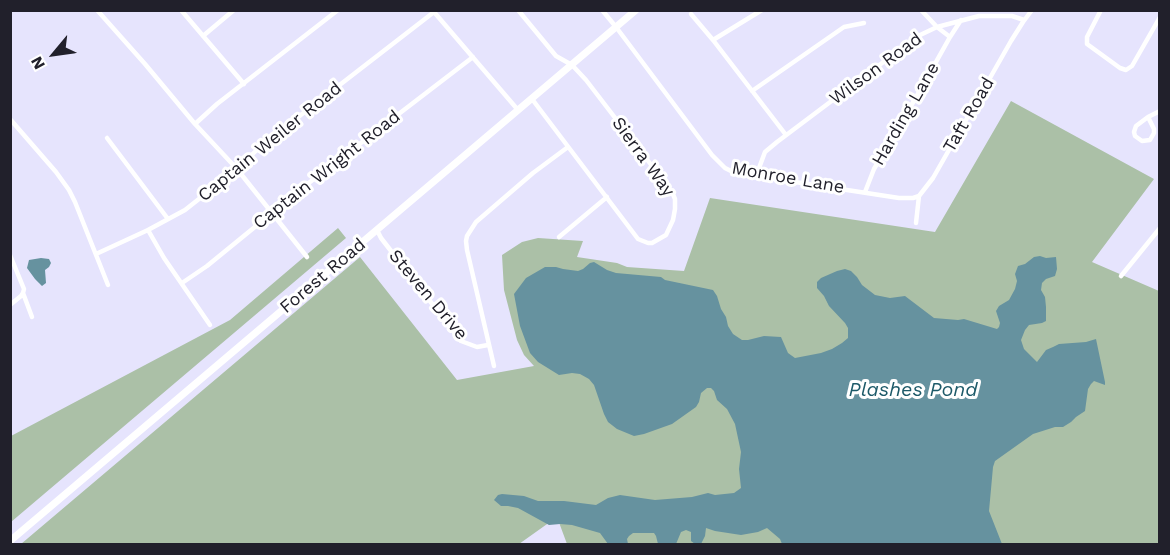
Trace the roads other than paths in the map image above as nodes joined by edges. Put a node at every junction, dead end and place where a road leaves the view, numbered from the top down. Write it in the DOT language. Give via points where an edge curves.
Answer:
graph roads {
  1 [pos="97,10"];
  2 [pos="181,10"];
  3 [pos="234,10"];
  4 [pos="338,10"];
  5 [pos="518,10"];
  6 [pos="602,10"];
  7 [pos="636,10"];
  8 [pos="762,10"];
  9 [pos="921,10"];
  10 [pos="1032,10"];
  11 [pos="1101,10"];
  12 [pos="434,11"];
  13 [pos="691,14"];
  14 [pos="1160,17"];
  15 [pos="962,20"];
  16 [pos="1024,20"];
  17 [pos="864,23"];
  18 [pos="616,27"];
  19 [pos="937,27"];
  20 [pos="203,36"];
  21 [pos="950,37"];
  22 [pos="713,40"];
  23 [pos="473,57"];
  24 [pos="572,65"];
  25 [pos="244,84"];
  26 [pos="752,92"];
  27 [pos="532,99"];
  28 [pos="518,110"];
  29 [pos="1160,111"];
  30 [pos="1148,117"];
  31 [pos="10,119"];
  32 [pos="195,124"];
  33 [pos="786,135"];
  34 [pos="107,138"];
  35 [pos="568,147"];
  36 [pos="237,169"];
  37 [pos="756,176"];
  38 [pos="865,192"];
  39 [pos="919,196"];
  40 [pos="607,197"];
  41 [pos="272,212"];
  42 [pos="168,219"];
  43 [pos="916,223"];
  44 [pos="148,230"];
  45 [pos="377,230"];
  46 [pos="1158,232"];
  47 [pos="559,237"];
  48 [pos="96,254"];
  49 [pos="10,255"];
  50 [pos="307,257"];
  51 [pos="1121,276"];
  52 [pos="182,283"];
  53 [pos="108,285"];
  54 [pos="23,292"];
  55 [pos="10,305"];
  56 [pos="32,317"];
  57 [pos="210,325"];
  58 [pos="488,345"];
  59 [pos="494,366"];
  60 [pos="10,541"];
  1 -- 32 [label="street"];
  2 -- 20 [label="street"];
  3 -- 20 [label="street"];
  4 -- 25 [label="street"];
  5 -- 24 [label="street" via="556,56"];
  6 -- 18 [label="street, Monroe Lane"];
  7 -- 18 [label="main road, Forest Road"];
  8 -- 22 [label="street"];
  9 -- 19 [label="street"];
  10 -- 16 [label="street, Taft Road"];
  11 -- 14 [label="street" via="1087,44 1128,70"];
  12 -- 23 [label="street"];
  12 -- 36 [label="street, Captain Weiler Road"];
  13 -- 22 [label="street"];
  15 -- 16 [label="street, Wilson Road" via="1012,16"];
  15 -- 19 [label="street, Wilson Road"];
  15 -- 21 [label="street, Harding Lane"];
  16 -- 39 [label="street, Taft Road"];
  17 -- 26 [label="street" via="844,27"];
  18 -- 24 [label="main road, Forest Road"];
  18 -- 37 [label="street, Monroe Lane" via="720,163 731,171"];
  19 -- 21 [label="street"];
  19 -- 33 [label="street, Wilson Road" via="918,36"];
  20 -- 25 [label="street"];
  21 -- 38 [label="street, Harding Lane"];
  22 -- 26 [label="street"];
  23 -- 28 [label="street"];
  23 -- 41 [label="street, Captain Wright Road"];
  24 -- 27 [label="main road, Forest Road"];
  24 -- 40 [label="street, Sierra Way" via="672,192 676,203 668,232 652,243 638,239"];
  25 -- 32 [label="street"];
  26 -- 33 [label="street"];
  27 -- 28 [label="main road, Forest Road"];
  27 -- 35 [label="street, Sierra Way"];
  28 -- 45 [label="main road, Forest Road"];
  29 -- 30 [label="street"];
  30 -- 30 [label="street" via="1135,128 1135,136 1142,141 1150,140 1154,133"];
  31 -- 48 [label="street" via="66,184"];
  32 -- 36 [label="street"];
  33 -- 37 [label="street, Wilson Road" via="765,152"];
  34 -- 42 [label="street"];
  35 -- 40 [label="street, Sierra Way"];
  35 -- 58 [label="street" via="482,216 467,236"];
  36 -- 41 [label="street"];
  36 -- 42 [label="street, Captain Weiler Road"];
  37 -- 38 [label="street, Monroe Lane"];
  38 -- 39 [label="street, Monroe Lane" via="910,199"];
  39 -- 43 [label="street, Taft Road"];
  40 -- 47 [label="street"];
  41 -- 50 [label="street"];
  41 -- 52 [label="street, Captain Wright Road"];
  42 -- 44 [label="street, Captain Weiler Road"];
  44 -- 48 [label="street, Captain Weiler Road"];
  44 -- 52 [label="street"];
  45 -- 58 [label="street, Steven Drive" via="461,341 477,347"];
  45 -- 60 [label="main road, Forest Road"];
  46 -- 51 [label="street"];
  48 -- 53 [label="street"];
  49 -- 54 [label="street"];
  52 -- 57 [label="street"];
  54 -- 55 [label="street"];
  54 -- 56 [label="street"];
  58 -- 59 [label="street"];
}
